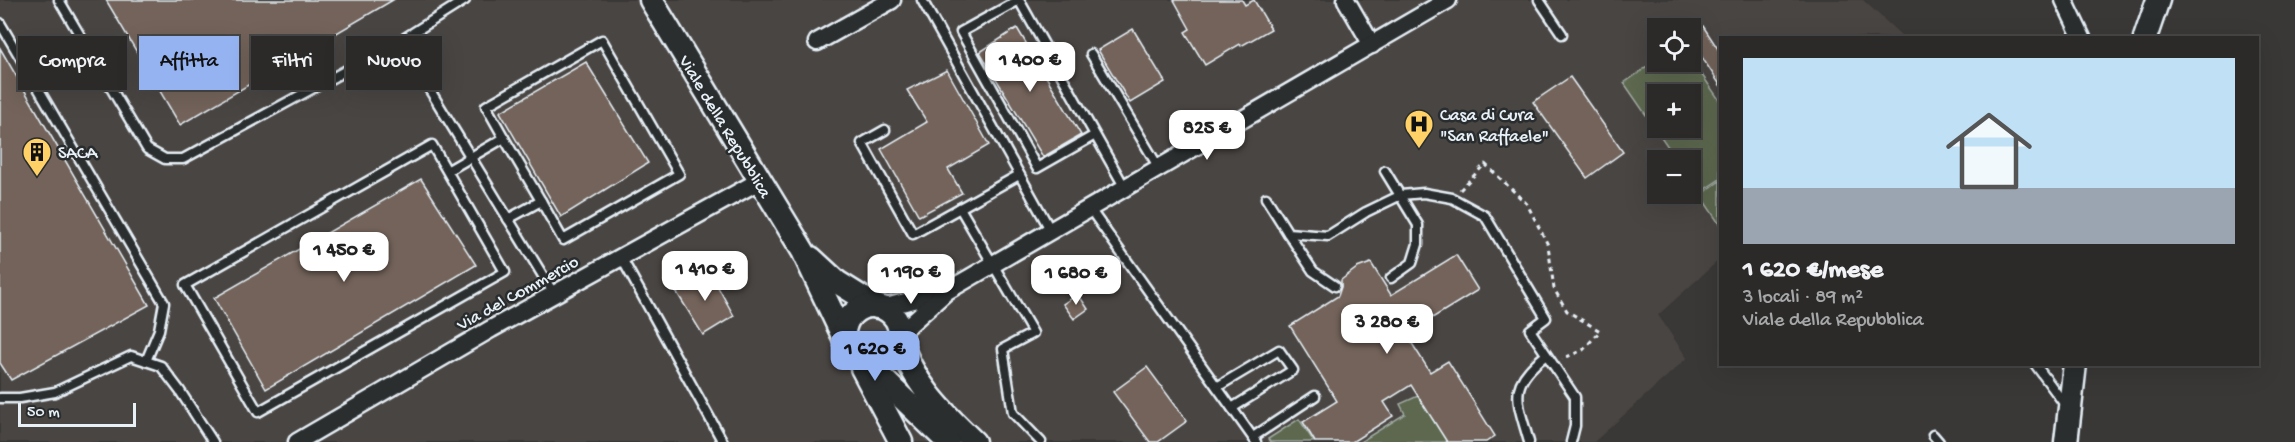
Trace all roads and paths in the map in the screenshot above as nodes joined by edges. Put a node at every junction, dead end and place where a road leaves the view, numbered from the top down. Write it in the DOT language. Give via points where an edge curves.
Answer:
graph roads {
  1 [pos="59,0"];
  2 [pos="465,0"];
  3 [pos="651,0"];
  4 [pos="890,0"];
  5 [pos="922,0"];
  6 [pos="1346,0"];
  7 [pos="1448,0"];
  8 [pos="1539,0"];
  9 [pos="2064,0"];
  10 [pos="2158,0"];
  11 [pos="0,23"];
  12 [pos="1562,34"];
  13 [pos="406,36"];
  14 [pos="2081,36"];
  15 [pos="2146,36"];
  16 [pos="817,42"];
  17 [pos="1372,45"];
  18 [pos="1091,54"];
  19 [pos="346,70"];
  20 [pos="430,90"];
  21 [pos="885,130"];
  22 [pos="1095,135"];
  23 [pos="504,138"];
  24 [pos="471,157"];
  25 [pos="1159,169"];
  26 [pos="447,171"];
  27 [pos="1385,171"];
  28 [pos="1019,175"];
  29 [pos="759,181"];
  30 [pos="1125,188"];
  31 [pos="1401,195"];
  32 [pos="1266,198"];
  33 [pos="1452,198"];
  34 [pos="540,201"];
  35 [pos="960,208"];
  36 [pos="1090,209"];
  37 [pos="508,219"];
  38 [pos="1051,231"];
  39 [pos="1288,233"];
  40 [pos="803,251"];
  41 [pos="621,257"];
  42 [pos="992,266"];
  43 [pos="1391,278"];
  44 [pos="1335,286"];
  45 [pos="947,291"];
  46 [pos="554,294"];
  47 [pos="880,307"];
  48 [pos="900,335"];
  49 [pos="855,353"];
  50 [pos="1546,355"];
  51 [pos="146,361"];
  52 [pos="1553,364"];
  53 [pos="2036,366"];
  54 [pos="2075,366"];
  55 [pos="1217,387"];
  56 [pos="1315,396"];
  57 [pos="0,398"];
  58 [pos="1232,408"];
  59 [pos="2070,411"];
  60 [pos="1254,440"];
  61 [pos="213,442"];
  62 [pos="297,442"];
  63 [pos="723,442"];
  64 [pos="901,442"];
  65 [pos="948,442"];
  66 [pos="974,442"];
  67 [pos="1041,442"];
  68 [pos="1529,442"];
  69 [pos="1571,442"];
  70 [pos="2066,442"];
  1 -- 19 [label="lane" via="147,149 165,159 183,159"];
  2 -- 13 [label="lane"];
  3 -- 29 [label="main road, Viale della Repubblica"];
  4 -- 16 [label="street"];
  5 -- 28 [label="lane"];
  6 -- 17 [label="street"];
  7 -- 17 [label="street"];
  8 -- 12 [label="lane"];
  9 -- 14 [label="street"];
  10 -- 15 [label="main road"];
  11 -- 51 [label="lane" via="164,303 159,330"];
  17 -- 25 [label="street"];
  18 -- 25 [label="lane"];
  20 -- 24 [label="lane"];
  21 -- 35 [label="lane" via="862,142 913,234"];
  22 -- 22 [label="lane" via="1019,0 961,32 1037,168"];
  22 -- 30 [label="lane"];
  23 -- 24 [label="lane"];
  23 -- 34 [label="lane"];
  23 -- 34 [label="lane" via="486,106 602,40 679,174 563,240"];
  24 -- 26 [label="lane"];
  24 -- 37 [label="lane"];
  25 -- 30 [label="street"];
  26 -- 26 [label="lane" via="432,145 185,285 258,412 505,272"];
  27 -- 31 [label="lane"];
  28 -- 35 [label="lane"];
  28 -- 38 [label="lane"];
  29 -- 40 [label="main road, Viale della Repubblica"];
  29 -- 41 [label="street, Via del Commercio"];
  30 -- 36 [label="street"];
  31 -- 33 [label="lane" via="1424,193"];
  31 -- 39 [label="lane" via="1328,236"];
  31 -- 43 [label="lane" via="1418,225 1418,244 1412,263"];
  32 -- 39 [label="lane"];
  33 -- 50 [label="lane" via="1485,216 1546,318 1530,330"];
  33 -- 52 [label="path" via="1485,164 1527,204 1548,245 1554,288 1567,311 1600,331 1583,350"];
  34 -- 37 [label="lane"];
  35 -- 42 [label="lane"];
  36 -- 38 [label="street"];
  36 -- 55 [label="lane"];
  37 -- 46 [label="lane"];
  38 -- 42 [label="street"];
  39 -- 44 [label="lane" via="1313,271"];
  40 -- 47 [label="main road, Viale della Repubblica" via="837,282"];
  40 -- 49 [label="main road, Viale della Repubblica"];
  41 -- 46 [label="street, Via del Commercio"];
  41 -- 63 [label="lane"];
  42 -- 45 [label="street"];
  42 -- 67 [label="lane" via="1033,333 1003,349 1013,413"];
  45 -- 47 [label="street"];
  45 -- 48 [label="street"];
  46 -- 62 [label="street, Via del Commercio"];
  47 -- 48 [label="main road" via="893,315"];
  47 -- 49 [label="main road" via="868,307 847,322"];
  48 -- 49 [label="main road" via="888,358 880,361"];
  48 -- 66 [label="main road" via="904,353 923,387"];
  49 -- 64 [label="main road, Viale della Repubblica"];
  49 -- 65 [label="main road"];
  50 -- 52 [label="lane"];
  50 -- 68 [label="lane" via="1523,376 1518,391"];
  51 -- 57 [label="lane" via="131,356 55,392"];
  51 -- 61 [label="lane" via="161,366"];
  52 -- 69 [label="lane" via="1575,397"];
  53 -- 59 [label="lane"];
  54 -- 59 [label="main road"];
  55 -- 58 [label="lane"];
  55 -- 58 [label="lane" via="1279,350 1293,370"];
  56 -- 60 [label="lane"];
  58 -- 60 [label="lane"];
  59 -- 70 [label="main road"];
}
